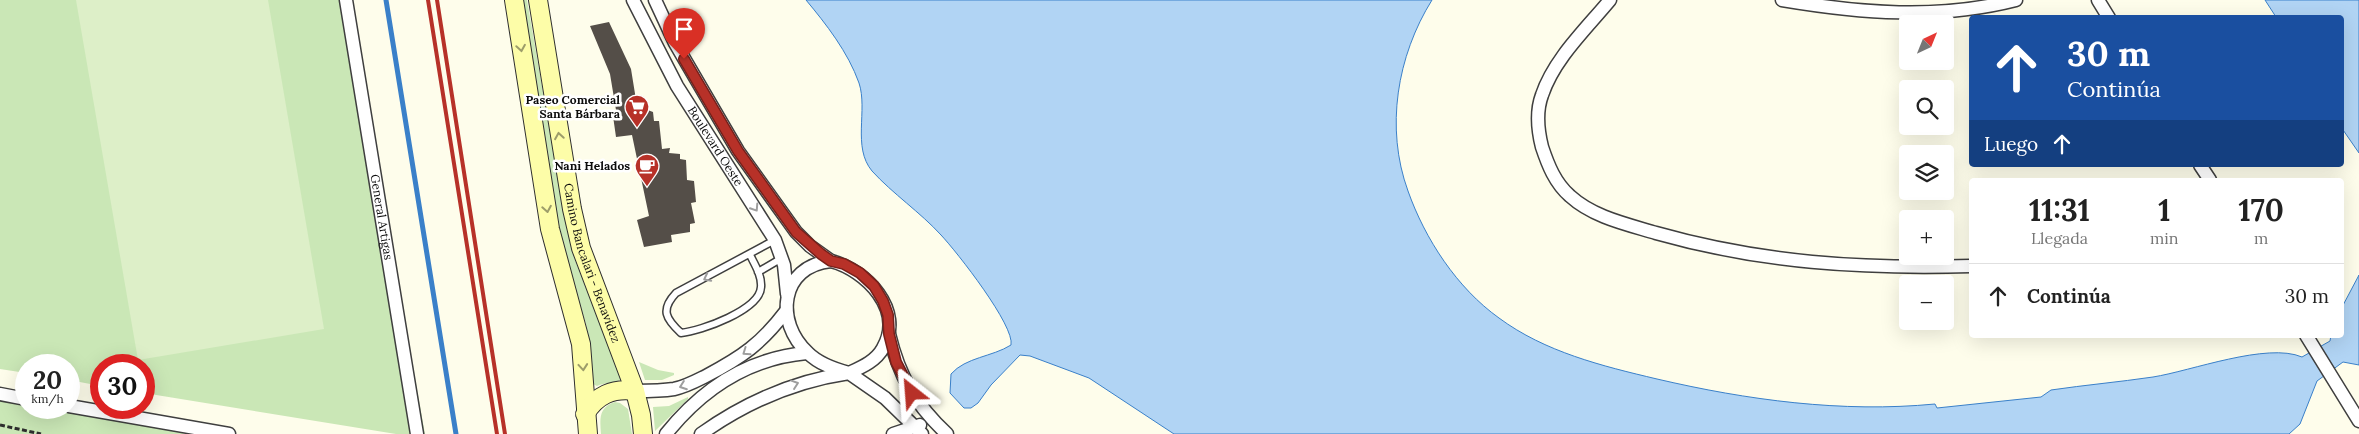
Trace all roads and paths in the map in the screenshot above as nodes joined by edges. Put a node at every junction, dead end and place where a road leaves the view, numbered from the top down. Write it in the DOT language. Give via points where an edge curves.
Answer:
graph roads {
  1 [pos="346,0"];
  2 [pos="514,0"];
  3 [pos="538,0"];
  4 [pos="1610,0"];
  5 [pos="1782,0"];
  6 [pos="2016,0"];
  7 [pos="2098,0"];
  8 [pos="655,1"];
  9 [pos="635,5"];
  10 [pos="2107,15"];
  11 [pos="2201,167"];
  12 [pos="2209,178"];
  13 [pos="796,232"];
  14 [pos="775,240"];
  15 [pos="750,255"];
  16 [pos="782,258"];
  17 [pos="831,261"];
  18 [pos="1969,266"];
  19 [pos="758,272"];
  20 [pos="787,294"];
  21 [pos="786,311"];
  22 [pos="889,334"];
  23 [pos="2309,339"];
  24 [pos="807,353"];
  25 [pos="849,373"];
  26 [pos="635,391"];
  27 [pos="0,394"];
  28 [pos="15,397"];
  29 [pos="80,408"];
  30 [pos="585,414"];
  31 [pos="932,420"];
  32 [pos="2359,421"];
  33 [pos="0,425"];
  34 [pos="12,428"];
  35 [pos="919,431"];
  36 [pos="10,434"];
  37 [pos="41,434"];
  38 [pos="229,434"];
  39 [pos="417,434"];
  40 [pos="588,434"];
  41 [pos="643,434"];
  42 [pos="666,434"];
  43 [pos="701,434"];
  44 [pos="893,434"];
  45 [pos="947,434"];
  1 -- 39 [label="street, General Artigas"];
  2 -- 30 [label="main road, Camino Bancalari - Benavídez, one-way" via="550,229 581,344"];
  26 -- 3 [label="main road, Camino Bancalari - Benavídez, one-way" via="580,248"];
  4 -- 18 [label="street" via="1549,77 1541,96 1538,114 1540,140 1548,165 1569,196 1588,210 1619,222 1722,250 1776,259 1875,267"];
  5 -- 6 [label="street" via="1867,12 1914,13 1990,7"];
  7 -- 10 [label="street"];
  8 -- 9 [label="street"];
  8 -- 13 [label="street, Boulevard Oeste" via="738,151"];
  9 -- 14 [label="street, Boulevard Oeste, one-way" via="677,86"];
  11 -- 12 [label="street"];
  13 -- 14 [label="street"];
  13 -- 17 [label="street, Boulevard Oeste"];
  14 -- 15 [label="lane"];
  14 -- 16 [label="street, Boulevard Oeste"];
  15 -- 19 [label="lane"];
  15 -- 19 [label="lane, one-way" via="676,293 666,310 670,323 681,333 693,332 750,306 762,287"];
  16 -- 19 [label="lane"];
  16 -- 20 [label="street, Boulevard Oeste"];
  17 -- 20 [label="street" via="811,265 802,271"];
  17 -- 22 [label="street" via="860,273 874,286 888,315"];
  20 -- 21 [label="street"];
  21 -- 24 [label="street"];
  21 -- 26 [label="street, one-way" via="750,350 690,384 674,389"];
  22 -- 25 [label="street" via="883,349 871,361"];
  22 -- 31 [label="street" via="896,362 906,382 918,404"];
  23 -- 32 [label="street"];
  24 -- 25 [label="street" via="832,368"];
  24 -- 42 [label="street" via="768,358 750,366 698,401"];
  25 -- 35 [label="street" via="873,388"];
  43 -- 25 [label="street, one-way" via="720,420 778,390 819,377"];
  26 -- 30 [label="main road" via="611,391 596,400"];
  26 -- 41 [label="main road, Camino Bancalari - Benavídez"];
  27 -- 28 [label="street"];
  29 -- 38 [label="street"];
  30 -- 40 [label="main road, Camino Bancalari - Benavídez"];
  31 -- 35 [label="street"];
  31 -- 45 [label="street"];
  33 -- 34 [label="path"];
  34 -- 36 [label="path"];
  34 -- 37 [label="path"];
  35 -- 44 [label="street"];
}
